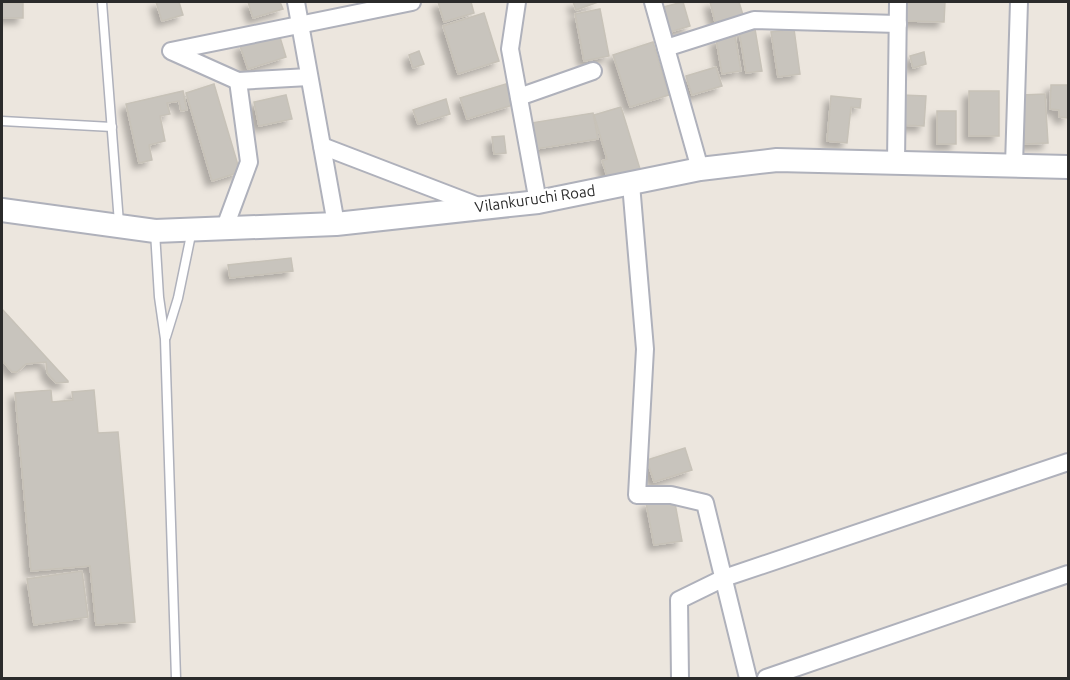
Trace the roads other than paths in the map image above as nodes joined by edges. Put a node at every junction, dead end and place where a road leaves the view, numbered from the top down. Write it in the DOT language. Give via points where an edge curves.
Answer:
graph roads {
  1 [pos="102,2"];
  2 [pos="296,2"];
  3 [pos="412,2"];
  4 [pos="517,2"];
  5 [pos="653,2"];
  6 [pos="897,2"];
  7 [pos="1019,2"];
  8 [pos="898,24"];
  9 [pos="300,25"];
  10 [pos="666,48"];
  11 [pos="592,71"];
  12 [pos="309,77"];
  13 [pos="238,81"];
  14 [pos="519,97"];
  15 [pos="2,121"];
  16 [pos="112,127"];
  17 [pos="322,146"];
  18 [pos="896,162"];
  19 [pos="1014,165"];
  20 [pos="1068,167"];
  21 [pos="700,169"];
  22 [pos="631,184"];
  23 [pos="538,202"];
  24 [pos="484,208"];
  25 [pos="2,210"];
  26 [pos="336,224"];
  27 [pos="120,227"];
  28 [pos="225,227"];
  29 [pos="192,229"];
  30 [pos="155,231"];
  31 [pos="165,339"];
  32 [pos="1068,462"];
  33 [pos="1068,574"];
  34 [pos="724,578"];
  35 [pos="176,678"];
  36 [pos="680,678"];
  37 [pos="748,678"];
  38 [pos="766,678"];
  1 -- 16 [label="lane"];
  2 -- 9 [label="street"];
  3 -- 9 [label="street"];
  4 -- 14 [label="street" via="510,50"];
  5 -- 10 [label="street"];
  6 -- 8 [label="street"];
  7 -- 19 [label="street"];
  8 -- 10 [label="street" via="754,20"];
  8 -- 18 [label="street"];
  9 -- 12 [label="street"];
  9 -- 13 [label="street" via="171,51"];
  10 -- 21 [label="street"];
  11 -- 14 [label="street"];
  12 -- 13 [label="street"];
  12 -- 17 [label="street"];
  13 -- 28 [label="street" via="249,162"];
  14 -- 23 [label="street"];
  15 -- 16 [label="lane"];
  16 -- 27 [label="lane"];
  17 -- 24 [label="street"];
  17 -- 26 [label="street"];
  18 -- 19 [label="street, Vilankuruchi Road"];
  18 -- 21 [label="street, Vilankuruchi Road" via="777,160"];
  19 -- 20 [label="street, Vilankuruchi Road"];
  21 -- 22 [label="street, Vilankuruchi Road"];
  22 -- 23 [label="street, Vilankuruchi Road"];
  22 -- 34 [label="street" via="645,349 637,495 671,495 705,503"];
  23 -- 24 [label="street, Vilankuruchi Road"];
  24 -- 26 [label="street, Vilankuruchi Road"];
  25 -- 27 [label="street, Vilankuruchi Road"];
  26 -- 28 [label="street, Vilankuruchi Road"];
  27 -- 30 [label="street, Vilankuruchi Road"];
  28 -- 29 [label="street, Vilankuruchi Road"];
  29 -- 30 [label="street, Vilankuruchi Road"];
  29 -- 31 [label="lane"];
  30 -- 31 [label="lane"];
  31 -- 35 [label="lane"];
  32 -- 34 [label="street"];
  33 -- 38 [label="street"];
  34 -- 36 [label="street" via="679,600"];
  34 -- 37 [label="street"];
}
